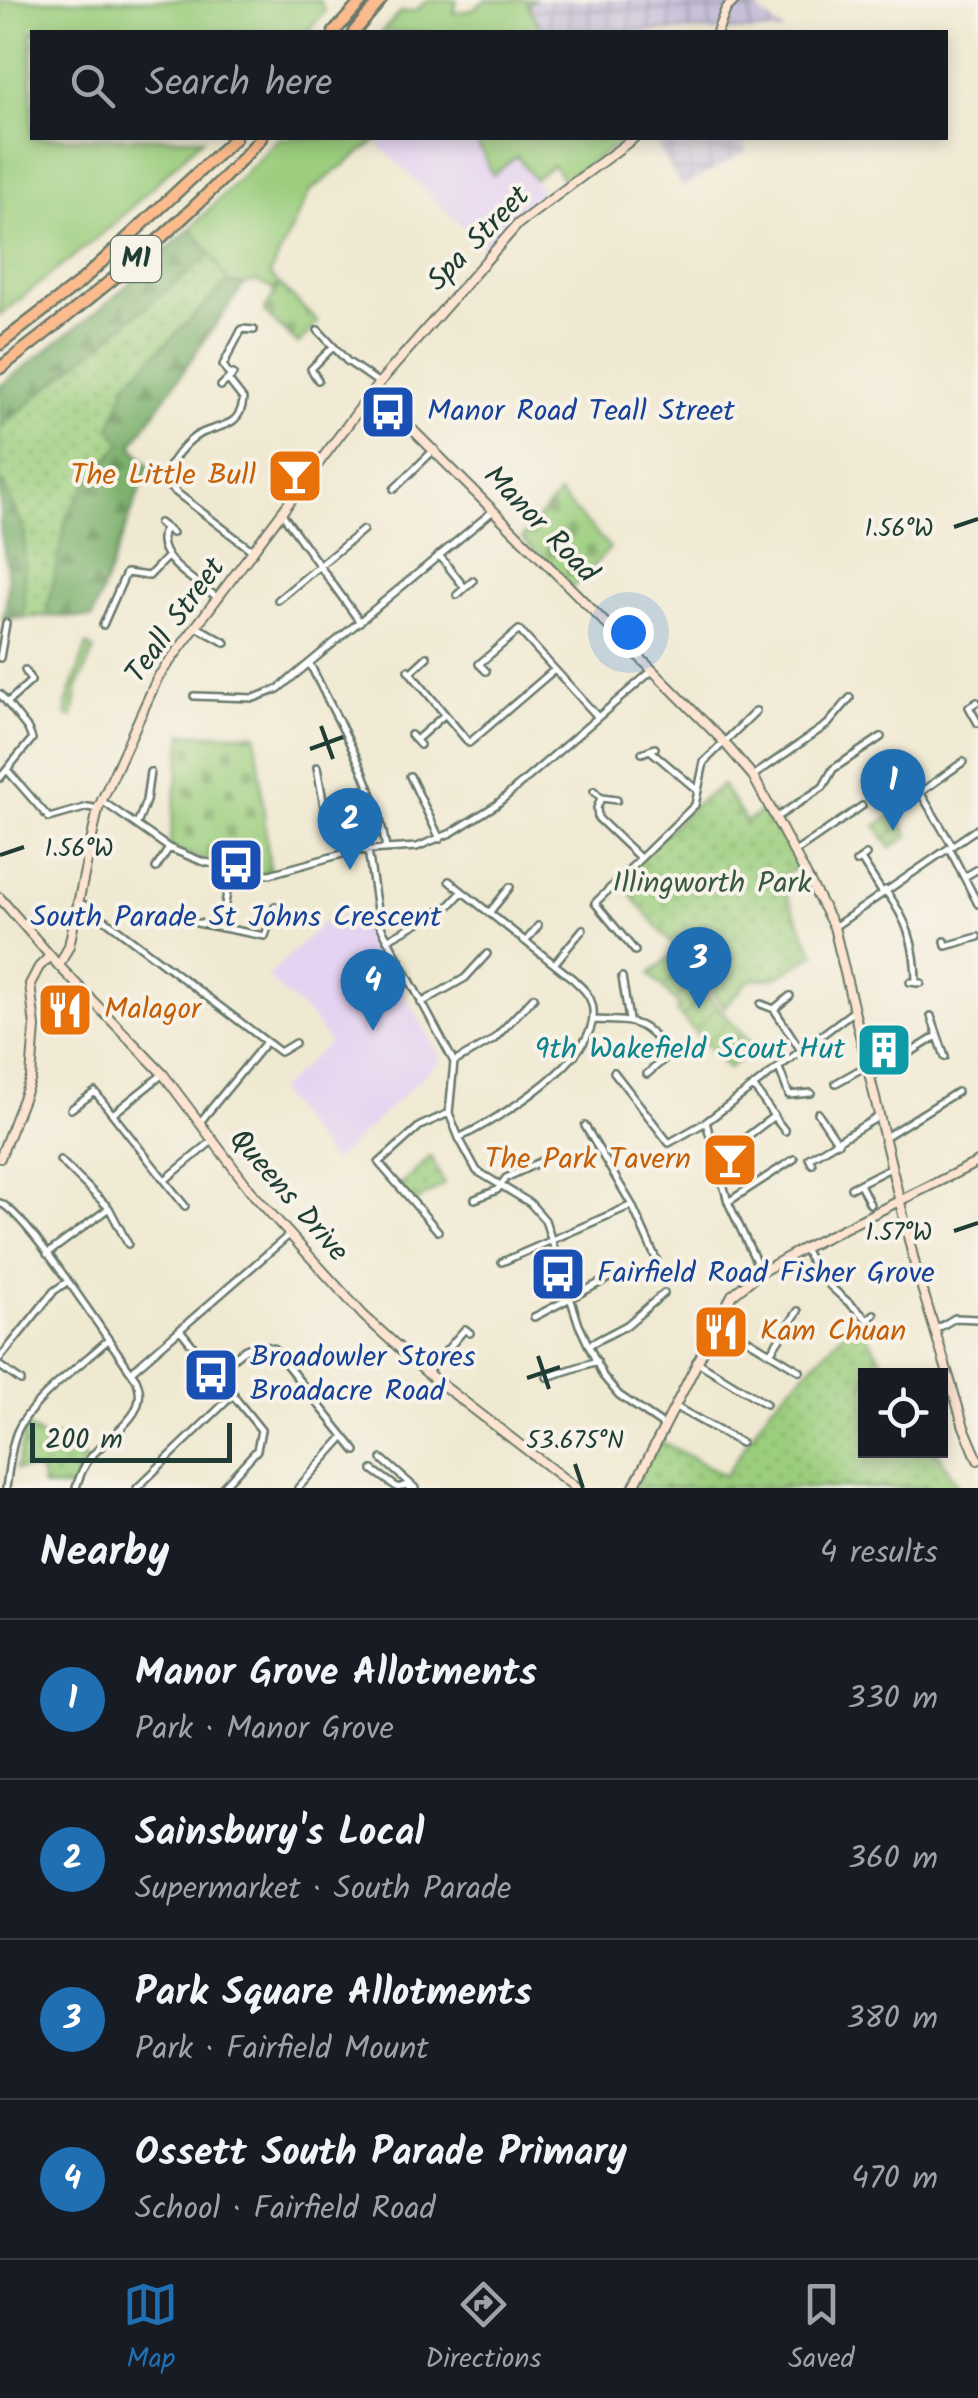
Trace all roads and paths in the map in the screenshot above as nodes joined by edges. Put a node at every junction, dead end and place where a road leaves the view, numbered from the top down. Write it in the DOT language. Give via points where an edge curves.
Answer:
graph roads {
  1 [pos="363,0"];
  2 [pos="380,0"];
  3 [pos="735,0"];
  4 [pos="336,30"];
  5 [pos="356,30"];
  6 [pos="718,30"];
  7 [pos="233,140"];
  8 [pos="259,140"];
  9 [pos="631,140"];
  10 [pos="254,330"];
  11 [pos="318,330"];
  12 [pos="0,344"];
  13 [pos="333,347"];
  14 [pos="0,368"];
  15 [pos="231,377"];
  16 [pos="318,380"];
  17 [pos="222,386"];
  18 [pos="376,387"];
  19 [pos="435,450"];
  20 [pos="394,488"];
  21 [pos="494,510"];
  22 [pos="282,515"];
  23 [pos="158,523"];
  24 [pos="165,528"];
  25 [pos="364,530"];
  26 [pos="172,533"];
  27 [pos="254,552"];
  28 [pos="439,555"];
  29 [pos="167,557"];
  30 [pos="319,566"];
  31 [pos="473,581"];
  32 [pos="465,588"];
  33 [pos="457,595"];
  34 [pos="218,598"];
  35 [pos="278,600"];
  36 [pos="98,614"];
  37 [pos="107,617"];
  38 [pos="360,622"];
  39 [pos="6,623"];
  40 [pos="103,625"];
  41 [pos="195,626"];
  42 [pos="221,644"];
  43 [pos="427,657"];
  44 [pos="0,658"];
  45 [pos="310,664"];
  46 [pos="26,670"];
  47 [pos="486,670"];
  48 [pos="554,670"];
  49 [pos="653,670"];
  50 [pos="0,694"];
  51 [pos="194,696"];
  52 [pos="850,698"];
  53 [pos="977,702"];
  54 [pos="7,703"];
  55 [pos="756,711"];
  56 [pos="444,714"];
  57 [pos="597,716"];
  58 [pos="978,723"];
  59 [pos="881,737"];
  60 [pos="416,740"];
  61 [pos="723,741"];
  62 [pos="642,753"];
  63 [pos="951,758"];
  64 [pos="963,762"];
  65 [pos="317,767"];
  66 [pos="956,767"];
  67 [pos="8,772"];
  68 [pos="150,772"];
  69 [pos="410,776"];
  70 [pos="753,776"];
  71 [pos="0,778"];
  72 [pos="915,784"];
  73 [pos="369,788"];
  74 [pos="698,790"];
  75 [pos="594,791"];
  76 [pos="920,792"];
  77 [pos="601,798"];
  78 [pos="617,800"];
  79 [pos="100,805"];
  80 [pos="862,806"];
  81 [pos="776,817"];
  82 [pos="137,823"];
  83 [pos="978,828"];
  84 [pos="440,839"];
  85 [pos="950,846"];
  86 [pos="169,848"];
  87 [pos="386,849"];
  88 [pos="368,850"];
  89 [pos="795,852"];
  90 [pos="153,854"];
  91 [pos="639,857"];
  92 [pos="162,859"];
  93 [pos="861,859"];
  94 [pos="156,868"];
  95 [pos="231,869"];
  96 [pos="978,869"];
  97 [pos="966,876"];
  98 [pos="449,881"];
  99 [pos="510,887"];
  100 [pos="883,891"];
  101 [pos="462,892"];
  102 [pos="0,898"];
  103 [pos="77,902"];
  104 [pos="978,904"];
  105 [pos="276,906"];
  106 [pos="489,913"];
  107 [pos="197,923"];
  108 [pos="538,926"];
  109 [pos="834,927"];
  110 [pos="222,928"];
  111 [pos="583,929"];
  112 [pos="978,937"];
  113 [pos="386,940"];
  114 [pos="526,941"];
  115 [pos="944,941"];
  116 [pos="635,951"];
  117 [pos="486,954"];
  118 [pos="50,956"];
  119 [pos="554,964"];
  120 [pos="59,966"];
  121 [pos="622,976"];
  122 [pos="916,982"];
  123 [pos="790,996"];
  124 [pos="534,997"];
  125 [pos="420,1003"];
  126 [pos="761,1004"];
  127 [pos="774,1009"];
  128 [pos="855,1010"];
  129 [pos="931,1016"];
  130 [pos="592,1020"];
  131 [pos="629,1020"];
  132 [pos="937,1036"];
  133 [pos="266,1042"];
  134 [pos="295,1043"];
  135 [pos="800,1050"];
  136 [pos="945,1057"];
  137 [pos="454,1062"];
  138 [pos="868,1065"];
  139 [pos="779,1068"];
  140 [pos="614,1072"];
  141 [pos="163,1074"];
  142 [pos="647,1074"];
  143 [pos="871,1077"];
  144 [pos="836,1083"];
  145 [pos="753,1086"];
  146 [pos="957,1092"];
  147 [pos="811,1093"];
  148 [pos="72,1109"];
  149 [pos="449,1113"];
  150 [pos="818,1113"];
  151 [pos="113,1114"];
  152 [pos="774,1116"];
  153 [pos="879,1116"];
  154 [pos="706,1122"];
  155 [pos="198,1124"];
  156 [pos="585,1126"];
  157 [pos="784,1131"];
  158 [pos="884,1137"];
  159 [pos="459,1138"];
  160 [pos="211,1142"];
  161 [pos="838,1143"];
  162 [pos="601,1154"];
  163 [pos="0,1158"];
  164 [pos="594,1158"];
  165 [pos="794,1158"];
  166 [pos="58,1159"];
  167 [pos="715,1160"];
  168 [pos="542,1161"];
  169 [pos="978,1162"];
  170 [pos="812,1164"];
  171 [pos="892,1167"];
  172 [pos="165,1180"];
  173 [pos="860,1184"];
  174 [pos="500,1185"];
  175 [pos="852,1188"];
  176 [pos="475,1198"];
  177 [pos="728,1202"];
  178 [pos="900,1202"];
  179 [pos="0,1204"];
  180 [pos="870,1204"];
  181 [pos="632,1205"];
  182 [pos="185,1206"];
  183 [pos="110,1208"];
  184 [pos="438,1231"];
  185 [pos="289,1235"];
  186 [pos="554,1238"];
  187 [pos="128,1246"];
  188 [pos="804,1248"];
  189 [pos="48,1254"];
  190 [pos="657,1261"];
  191 [pos="502,1262"];
  192 [pos="760,1272"];
  193 [pos="617,1274"];
  194 [pos="67,1282"];
  195 [pos="650,1290"];
  196 [pos="664,1293"];
  197 [pos="571,1299"];
  198 [pos="658,1299"];
  199 [pos="798,1310"];
  200 [pos="874,1314"];
  201 [pos="534,1318"];
  202 [pos="978,1318"];
  203 [pos="717,1321"];
  204 [pos="181,1330"];
  205 [pos="933,1331"];
  206 [pos="470,1334"];
  207 [pos="108,1340"];
  208 [pos="589,1346"];
  209 [pos="770,1353"];
  210 [pos="0,1358"];
  211 [pos="597,1361"];
  212 [pos="696,1361"];
  213 [pos="0,1366"];
  214 [pos="800,1371"];
  215 [pos="131,1372"];
  216 [pos="427,1373"];
  217 [pos="216,1374"];
  218 [pos="547,1376"];
  219 [pos="21,1381"];
  220 [pos="234,1394"];
  221 [pos="766,1404"];
  222 [pos="674,1405"];
  223 [pos="663,1425"];
  224 [pos="344,1437"];
  225 [pos="741,1443"];
  226 [pos="356,1451"];
  227 [pos="977,1455"];
  228 [pos="382,1459"];
  229 [pos="373,1470"];
  230 [pos="6,1488"];
  231 [pos="76,1488"];
  232 [pos="137,1488"];
  233 [pos="222,1488"];
  234 [pos="298,1488"];
  235 [pos="412,1488"];
  236 [pos="576,1488"];
  237 [pos="633,1488"];
  1 -- 4 [label="highway"];
  2 -- 5 [label="highway"];
  3 -- 6 [label="street"];
  7 -- 12 [label="highway, M1" via="78,284"];
  8 -- 14 [label="highway, M1" via="96,295"];
  9 -- 18 [label="street, Spa Street" via="518,224"];
  10 -- 15 [label="street" via="242,329 236,337 223,365"];
  11 -- 13 [label="street"];
  13 -- 16 [label="street" via="307,372"];
  13 -- 18 [label="street"];
  15 -- 17 [label="street"];
  15 -- 27 [label="street" via="243,398 238,414 223,428 197,436 160,480"];
  18 -- 19 [label="street, Manor Road"];
  18 -- 22 [label="street, Teall Street"];
  19 -- 20 [label="street"];
  19 -- 21 [label="street, Manor Road"];
  21 -- 28 [label="street"];
  21 -- 49 [label="street, Manor Road"];
  22 -- 27 [label="street, Teall Street"];
  22 -- 30 [label="street"];
  23 -- 24 [label="street"];
  24 -- 26 [label="street"];
  24 -- 29 [label="street"];
  25 -- 30 [label="street"];
  27 -- 34 [label="street, Teall Street"];
  28 -- 32 [label="street"];
  28 -- 38 [label="street"];
  29 -- 34 [label="street"];
  29 -- 37 [label="street" via="149,576 126,573"];
  30 -- 35 [label="street"];
  30 -- 38 [label="street"];
  31 -- 32 [label="street"];
  32 -- 33 [label="street"];
  34 -- 41 [label="street, Teall Street"];
  36 -- 37 [label="street"];
  37 -- 40 [label="street"];
  38 -- 45 [label="street"];
  39 -- 44 [label="street"];
  41 -- 42 [label="street"];
  41 -- 79 [label="street, Teall Street" via="146,696"];
  43 -- 56 [label="street" via="409,672"];
  45 -- 51 [label="street" via="266,696"];
  45 -- 73 [label="street"];
  46 -- 54 [label="street" via="30,682"];
  47 -- 48 [label="street" via="480,664 519,630"];
  48 -- 56 [label="street" via="469,744"];
  48 -- 57 [label="street"];
  49 -- 57 [label="street"];
  49 -- 61 [label="street, Manor Road"];
  50 -- 54 [label="street"];
  52 -- 70 [label="street" via="828,724"];
  53 -- 58 [label="street" via="969,707"];
  54 -- 67 [label="street" via="32,739"];
  55 -- 61 [label="street"];
  56 -- 60 [label="street"];
  57 -- 84 [label="street" via="496,804"];
  59 -- 81 [label="street" via="833,769 824,787"];
  61 -- 70 [label="street, Manor Road"];
  61 -- 74 [label="street" via="704,762"];
  62 -- 74 [label="street" via="653,749"];
  63 -- 66 [label="street"];
  64 -- 66 [label="street"];
  65 -- 73 [label="street" via="324,808"];
  66 -- 76 [label="street"];
  67 -- 71 [label="street"];
  67 -- 79 [label="street" via="49,818"];
  68 -- 82 [label="street"];
  69 -- 84 [label="street"];
  70 -- 81 [label="street, Manor Road"];
  72 -- 76 [label="street"];
  73 -- 87 [label="street"];
  74 -- 91 [label="street" via="695,805"];
  75 -- 77 [label="street"];
  76 -- 85 [label="street"];
  77 -- 78 [label="street"];
  77 -- 91 [label="street" via="601,823"];
  79 -- 82 [label="street"];
  79 -- 103 [label="street, Teall Street"];
  80 -- 89 [label="street"];
  81 -- 89 [label="street, Manor Road"];
  82 -- 86 [label="street"];
  83 -- 85 [label="street"];
  84 -- 87 [label="street"];
  85 -- 97 [label="street"];
  85 -- 100 [label="street"];
  86 -- 92 [label="street"];
  86 -- 95 [label="street"];
  87 -- 88 [label="street"];
  88 -- 95 [label="street" via="270,874"];
  88 -- 113 [label="street"];
  89 -- 109 [label="street, Manor Road"];
  90 -- 92 [label="street"];
  91 -- 116 [label="street" via="595,903"];
  92 -- 94 [label="street"];
  93 -- 100 [label="street"];
  95 -- 110 [label="street"];
  96 -- 97 [label="street"];
  97 -- 104 [label="street"];
  98 -- 101 [label="street"];
  99 -- 106 [label="street"];
  100 -- 109 [label="street"];
  100 -- 122 [label="street" via="908,926"];
  101 -- 106 [label="street"];
  101 -- 113 [label="street" via="450,906"];
  102 -- 118 [label="street, Queens Drive"];
  103 -- 120 [label="street, Teall Street"];
  103 -- 133 [label="street"];
  105 -- 110 [label="street" via="265,936"];
  106 -- 114 [label="street"];
  107 -- 110 [label="street"];
  108 -- 114 [label="street"];
  109 -- 128 [label="street, Manor Road"];
  111 -- 119 [label="street"];
  112 -- 115 [label="street" via="946,946"];
  113 -- 125 [label="street"];
  114 -- 119 [label="street"];
  117 -- 125 [label="street" via="465,978"];
  118 -- 120 [label="street, Queens Drive"];
  118 -- 163 [label="street" via="30,984 31,1078"];
  119 -- 130 [label="street" via="586,992"];
  120 -- 141 [label="street, Queens Drive"];
  121 -- 131 [label="street"];
  123 -- 127 [label="street"];
  124 -- 137 [label="street" via="493,1040"];
  125 -- 137 [label="street"];
  126 -- 127 [label="street"];
  127 -- 135 [label="street"];
  128 -- 135 [label="street"];
  128 -- 138 [label="street, Manor Road"];
  129 -- 132 [label="street"];
  130 -- 131 [label="street"];
  130 -- 159 [label="street" via="588,1036 549,1080"];
  131 -- 142 [label="street" via="673,1052"];
  132 -- 136 [label="street"];
  132 -- 143 [label="street"];
  133 -- 134 [label="street" via="280,1052"];
  133 -- 155 [label="street"];
  135 -- 139 [label="street"];
  137 -- 149 [label="street"];
  138 -- 143 [label="street, Manor Road"];
  138 -- 144 [label="street"];
  139 -- 145 [label="street"];
  139 -- 147 [label="street" via="789,1095"];
  140 -- 154 [label="street" via="669,1143"];
  141 -- 151 [label="street"];
  141 -- 155 [label="street, Queens Drive"];
  143 -- 153 [label="street, Manor Road"];
  145 -- 152 [label="street"];
  145 -- 154 [label="street"];
  146 -- 158 [label="street"];
  148 -- 151 [label="street" via="95,1092"];
  149 -- 159 [label="street"];
  149 -- 184 [label="street" via="420,1126 379,1163"];
  150 -- 161 [label="street"];
  151 -- 172 [label="street"];
  152 -- 157 [label="street"];
  152 -- 167 [label="street"];
  153 -- 158 [label="street, Manor Road"];
  153 -- 161 [label="street"];
  154 -- 167 [label="street"];
  155 -- 160 [label="street, Queens Drive"];
  156 -- 162 [label="street"];
  158 -- 171 [label="street, Manor Road"];
  159 -- 174 [label="street" via="476,1171"];
  160 -- 172 [label="street"];
  160 -- 185 [label="street, Queens Drive"];
  161 -- 170 [label="street" via="809,1158"];
  162 -- 164 [label="street"];
  162 -- 181 [label="street"];
  165 -- 177 [label="street"];
  166 -- 183 [label="street"];
  167 -- 177 [label="street"];
  168 -- 174 [label="street"];
  169 -- 178 [label="street"];
  171 -- 173 [label="street"];
  171 -- 178 [label="street, Manor Road"];
  172 -- 182 [label="street"];
  173 -- 175 [label="street"];
  173 -- 180 [label="street"];
  174 -- 176 [label="street"];
  174 -- 186 [label="street" via="538,1210"];
  177 -- 192 [label="street"];
  178 -- 188 [label="street"];
  178 -- 205 [label="street, Manor Road"];
  179 -- 189 [label="street" via="13,1210"];
  181 -- 186 [label="street"];
  181 -- 190 [label="street"];
  183 -- 187 [label="street"];
  183 -- 189 [label="street"];
  185 -- 204 [label="street"];
  185 -- 216 [label="street, Queens Drive"];
  186 -- 191 [label="street"];
  186 -- 197 [label="street"];
  188 -- 192 [label="street"];
  188 -- 200 [label="street" via="823,1282 868,1320"];
  189 -- 194 [label="street"];
  192 -- 203 [label="street" via="732,1296"];
  193 -- 197 [label="street"];
  194 -- 207 [label="street"];
  194 -- 210 [label="street"];
  195 -- 198 [label="street"];
  196 -- 198 [label="street"];
  197 -- 201 [label="street"];
  197 -- 208 [label="street"];
  198 -- 208 [label="street"];
  199 -- 209 [label="street"];
  202 -- 205 [label="street" via="955,1318"];
  203 -- 209 [label="street"];
  203 -- 212 [label="street"];
  204 -- 215 [label="street"];
  204 -- 217 [label="street"];
  205 -- 227 [label="street, Manor Road"];
  206 -- 216 [label="street" via="465,1329"];
  207 -- 215 [label="street"];
  207 -- 230 [label="street" via="20,1426"];
  208 -- 211 [label="street"];
  209 -- 214 [label="street"];
  211 -- 218 [label="street"];
  211 -- 223 [label="street" via="610,1386"];
  212 -- 221 [label="street"];
  212 -- 222 [label="street"];
  213 -- 219 [label="street"];
  215 -- 231 [label="street" via="141,1392 136,1410 88,1460"];
  216 -- 236 [label="street, Queens Drive"];
  217 -- 220 [label="street"];
  217 -- 224 [label="street" via="246,1347 273,1348"];
  220 -- 232 [label="street"];
  220 -- 233 [label="street" via="262,1437"];
  222 -- 223 [label="street"];
  222 -- 225 [label="street"];
  223 -- 237 [label="street"];
  224 -- 226 [label="street"];
  224 -- 234 [label="street"];
  228 -- 235 [label="street"];
  229 -- 235 [label="street" via="398,1488"];
}
